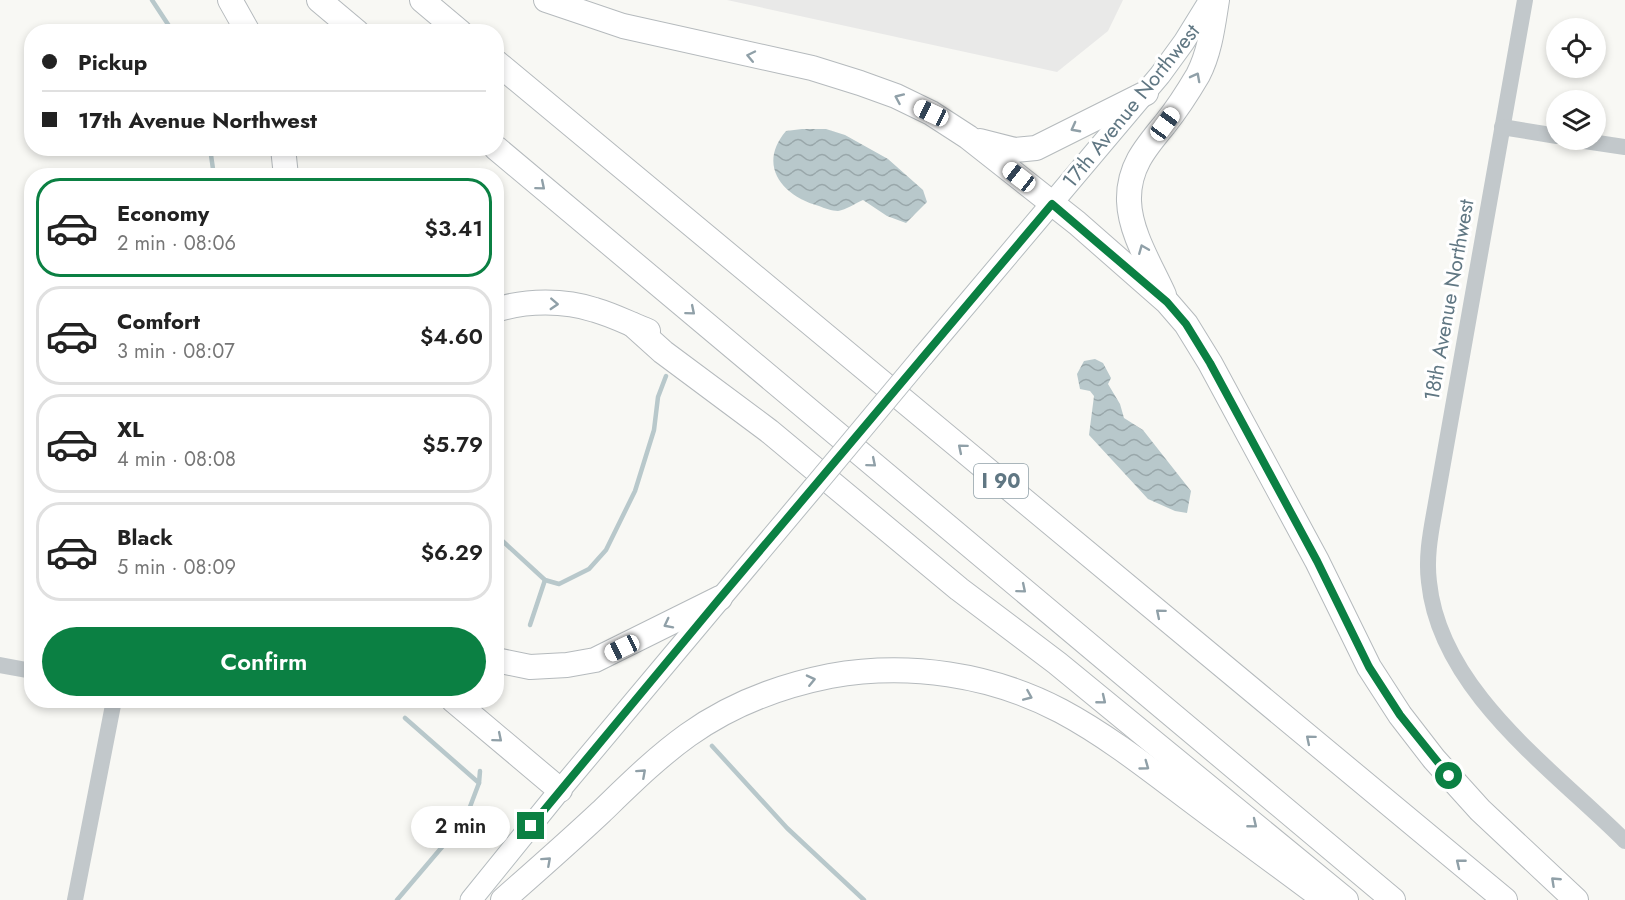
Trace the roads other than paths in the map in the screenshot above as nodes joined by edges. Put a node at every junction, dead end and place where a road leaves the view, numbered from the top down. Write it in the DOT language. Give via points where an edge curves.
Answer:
graph roads {
  1 [pos="230,0"];
  2 [pos="319,0"];
  3 [pos="422,0"];
  4 [pos="546,0"];
  5 [pos="1210,0"];
  6 [pos="1217,0"];
  7 [pos="1525,0"];
  8 [pos="244,24"];
  9 [pos="348,24"];
  10 [pos="450,24"];
  11 [pos="504,69"];
  12 [pos="1146,93"];
  13 [pos="1502,127"];
  14 [pos="1546,134"];
  15 [pos="968,137"];
  16 [pos="1606,144"];
  17 [pos="1625,147"];
  18 [pos="504,155"];
  19 [pos="1052,204"];
  20 [pos="1167,302"];
  21 [pos="504,308"];
  22 [pos="720,598"];
  23 [pos="504,661"];
  24 [pos="0,664"];
  25 [pos="24,669"];
  26 [pos="112,708"];
  27 [pos="463,708"];
  28 [pos="560,790"];
  29 [pos="1625,841"];
  30 [pos="75,900"];
  31 [pos="471,900"];
  32 [pos="503,900"];
  33 [pos="1326,900"];
  34 [pos="1346,900"];
  35 [pos="1394,900"];
  36 [pos="1505,900"];
  37 [pos="1576,900"];
  1 -- 8 [label="highway"];
  2 -- 9 [label="highway"];
  3 -- 10 [label="highway"];
  15 -- 4 [label="highway, one-way" via="931,113 860,83 623,26"];
  5 -- 12 [label="main road, 17th Avenue Northwest"];
  20 -- 6 [label="highway, one-way" via="1133,222 1130,182 1138,157 1184,99 1199,73 1210,45"];
  7 -- 13 [label="street, 18th Avenue Northwest"];
  36 -- 11 [label="highway, I 90, one-way"];
  12 -- 15 [label="highway, one-way" via="1036,148 1015,150"];
  12 -- 19 [label="main road, 17th Avenue Northwest"];
  13 -- 14 [label="street"];
  13 -- 29 [label="street, 18th Avenue Northwest" via="1430,540 1428,582 1449,648 1478,696 1521,743"];
  15 -- 19 [label="highway"];
  16 -- 17 [label="street"];
  18 -- 35 [label="highway, one-way"];
  19 -- 20 [label="highway"];
  19 -- 22 [label="main road, 17th Avenue Northwest, bridge"];
  37 -- 20 [label="highway, one-way" via="1480,810 1400,715 1369,667 1317,561 1210,363"];
  21 -- 34 [label="highway, one-way" via="563,304 593,309 664,337 966,581 1057,663"];
  22 -- 23 [label="highway, one-way" via="595,660 530,666"];
  22 -- 28 [label="main road, 17th Avenue Northwest"];
  24 -- 25 [label="street"];
  26 -- 30 [label="street"];
  27 -- 28 [label="highway, one-way"];
  28 -- 31 [label="main road, 17th Avenue Northwest"];
  32 -- 33 [label="highway, one-way" via="655,761 726,711 807,680 893,670 937,672 994,685 1061,711 1141,763"];
}
